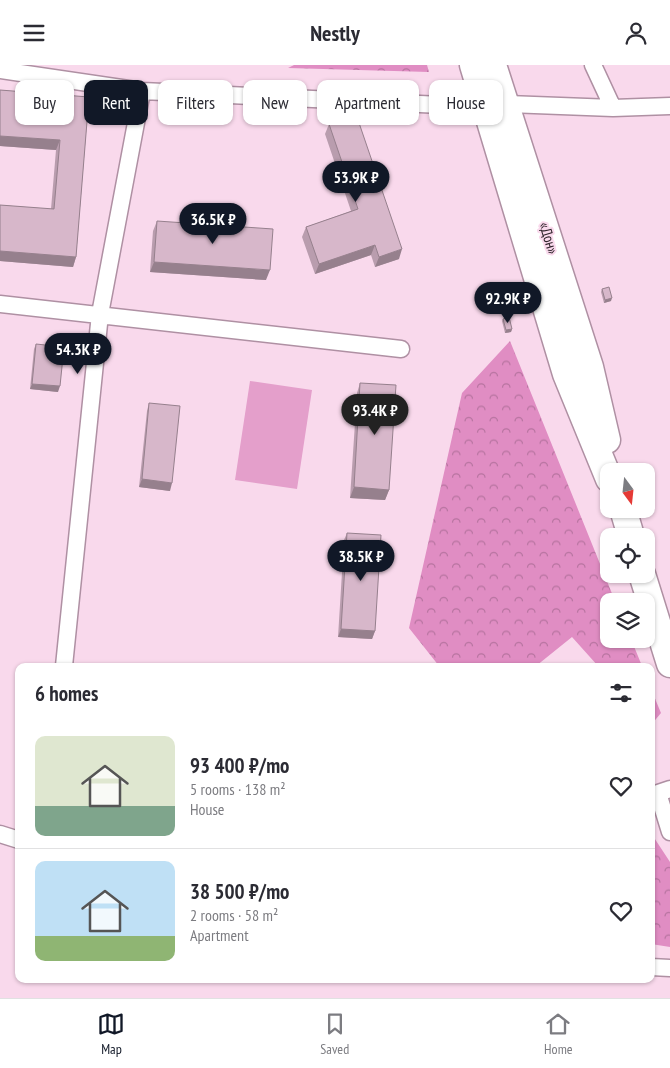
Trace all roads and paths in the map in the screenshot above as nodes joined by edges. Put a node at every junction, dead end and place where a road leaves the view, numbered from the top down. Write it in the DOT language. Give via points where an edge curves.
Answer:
graph roads {
  1 [pos="473,65"];
  2 [pos="493,65"];
  3 [pos="592,65"];
  4 [pos="0,70"];
  5 [pos="482,80"];
  6 [pos="494,80"];
  7 [pos="84,82"];
  8 [pos="148,91"];
  9 [pos="429,102"];
  10 [pos="503,105"];
  11 [pos="670,106"];
  12 [pos="613,108"];
  13 [pos="136,125"];
  14 [pos="501,125"];
  15 [pos="503,125"];
  16 [pos="0,304"];
  17 [pos="100,313"];
  18 [pos="401,349"];
  19 [pos="603,463"];
  20 [pos="612,463"];
  21 [pos="645,583"];
  22 [pos="64,663"];
  23 [pos="670,664"];
  24 [pos="660,792"];
  25 [pos="670,832"];
  26 [pos="0,834"];
  27 [pos="15,839"];
  28 [pos="655,967"];
  29 [pos="670,968"];
  1 -- 5 [label="main road"];
  2 -- 6 [label="main road, «Дон»"];
  3 -- 12 [label="street"];
  4 -- 7 [label="street"];
  8 -- 9 [label="street"];
  10 -- 12 [label="street"];
  11 -- 12 [label="street"];
  13 -- 17 [label="street"];
  14 -- 19 [label="main road" via="566,373"];
  15 -- 20 [label="main road, «Дон»" via="590,367"];
  16 -- 17 [label="street"];
  17 -- 18 [label="street"];
  17 -- 22 [label="street"];
  21 -- 23 [label="main road"];
  24 -- 25 [label="street"];
  26 -- 27 [label="street"];
  28 -- 29 [label="street"];
}
